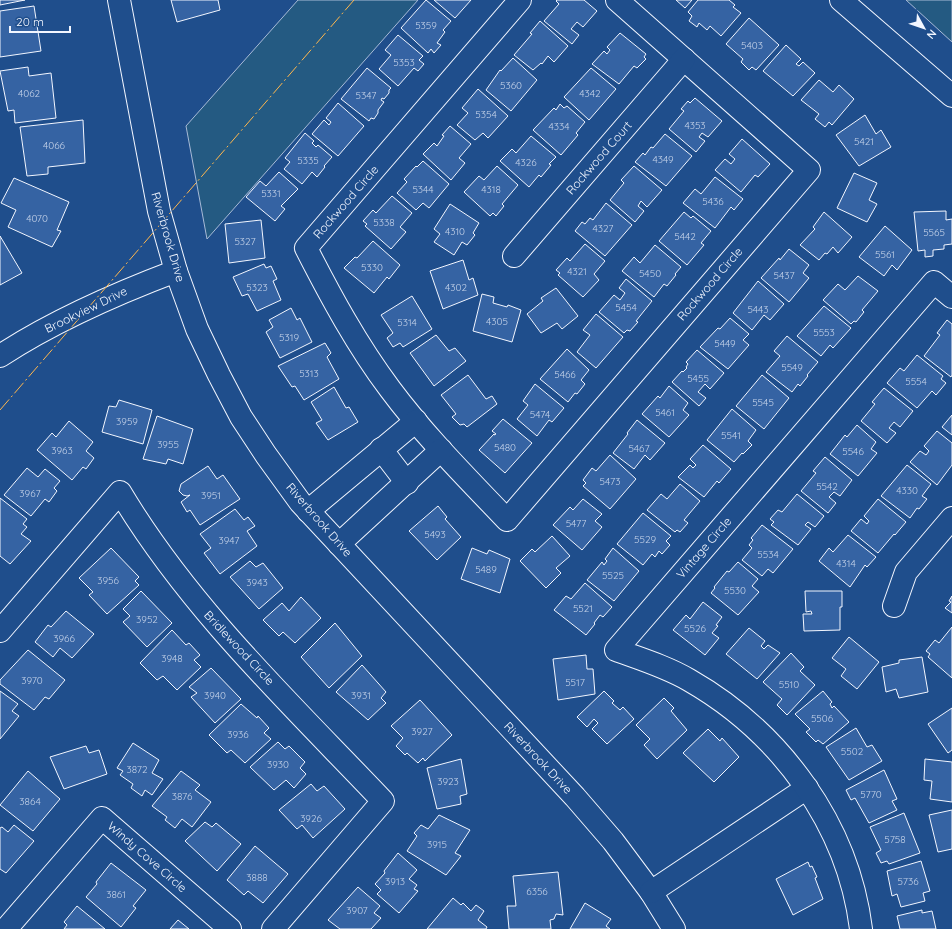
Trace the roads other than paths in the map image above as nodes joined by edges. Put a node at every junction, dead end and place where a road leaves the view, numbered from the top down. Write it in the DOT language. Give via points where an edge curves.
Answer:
graph roads {
  1 [pos="119,0"];
  2 [pos="520,0"];
  3 [pos="617,0"];
  4 [pos="841,0"];
  5 [pos="684,59"];
  6 [pos="952,96"];
  7 [pos="514,256"];
  8 [pos="176,271"];
  9 [pos="952,297"];
  10 [pos="0,356"];
  11 [pos="416,421"];
  12 [pos="381,449"];
  13 [pos="442,450"];
  14 [pos="407,483"];
  15 [pos="308,510"];
  16 [pos="952,518"];
  17 [pos="339,544"];
  18 [pos="894,606"];
  19 [pos="0,631"];
  20 [pos="807,788"];
  21 [pos="651,892"];
  22 [pos="6,929"];
  23 [pos="230,929"];
  24 [pos="272,929"];
  25 [pos="674,929"];
  26 [pos="861,929"];
  1 -- 8 [label="street, Riverbrook Drive" via="159,211"];
  2 -- 11 [label="street, Rockwood Circle" via="306,248 355,338"];
  3 -- 5 [label="street, Rockwood Circle"];
  4 -- 6 [label="street"];
  5 -- 7 [label="street, Rockwood Court"];
  5 -- 13 [label="street, Rockwood Circle" via="809,170 507,520"];
  8 -- 10 [label="street, Brookview Drive" via="125,290 67,317"];
  8 -- 15 [label="street, Riverbrook Drive" via="197,329 241,416 266,455"];
  9 -- 20 [label="street, Vintage Circle" via="934,282 616,650 676,673 722,701 755,727 782,754"];
  11 -- 12 [label="street"];
  11 -- 13 [label="street, Rockwood Circle"];
  12 -- 14 [label="street"];
  12 -- 15 [label="street"];
  13 -- 14 [label="street"];
  14 -- 17 [label="street"];
  15 -- 17 [label="street, Riverbrook Drive"];
  16 -- 18 [label="street" via="906,572"];
  17 -- 21 [label="street, Riverbrook Drive" via="575,797 613,841"];
  19 -- 24 [label="street, Bridlewood Circle" via="120,492 174,572 206,612 383,801"];
  20 -- 21 [label="street"];
  20 -- 26 [label="street, Vintage Circle" via="833,834 847,868"];
  21 -- 25 [label="street, Riverbrook Drive"];
  22 -- 23 [label="street, Windy Cove Circle" via="102,818"];
}
